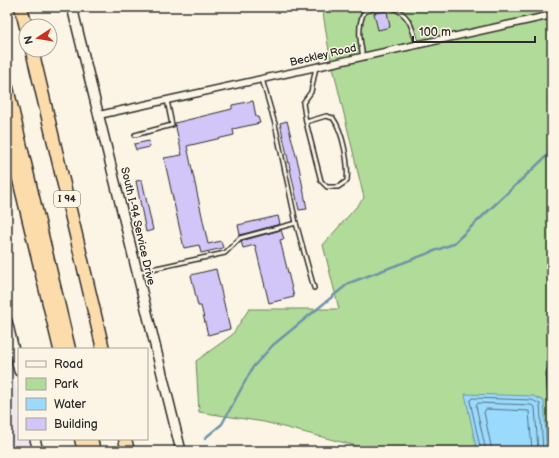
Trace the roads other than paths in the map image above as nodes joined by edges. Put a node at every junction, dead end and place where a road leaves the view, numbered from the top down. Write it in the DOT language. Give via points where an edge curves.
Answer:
graph roads {
  1 [pos="21,7"];
  2 [pos="72,7"];
  3 [pos="378,7"];
  4 [pos="390,7"];
  5 [pos="552,15"];
  6 [pos="24,18"];
  7 [pos="417,45"];
  8 [pos="363,57"];
  9 [pos="34,58"];
  10 [pos="316,67"];
  11 [pos="262,79"];
  12 [pos="7,88"];
  13 [pos="167,100"];
  14 [pos="99,115"];
  15 [pos="306,122"];
  16 [pos="7,130"];
  17 [pos="135,135"];
  18 [pos="296,223"];
  19 [pos="137,273"];
  20 [pos="314,288"];
  21 [pos="7,321"];
  22 [pos="60,348"];
  23 [pos="69,348"];
  24 [pos="103,348"];
  25 [pos="18,367"];
  26 [pos="552,367"];
  27 [pos="552,399"];
  28 [pos="35,440"];
  29 [pos="81,440"];
  30 [pos="91,440"];
  31 [pos="125,440"];
  32 [pos="38,451"];
  33 [pos="84,451"];
  34 [pos="94,451"];
  35 [pos="128,451"];
  36 [pos="181,451"];
  1 -- 6 [label="highway"];
  2 -- 14 [label="street, South I-94 Service Drive"];
  3 -- 8 [label="lane" via="364,12 360,20"];
  4 -- 7 [label="lane" via="400,11 411,24"];
  5 -- 7 [label="street, Beckley Road"];
  7 -- 8 [label="street, Beckley Road"];
  8 -- 10 [label="street, Beckley Road"];
  9 -- 24 [label="highway, I 94"];
  10 -- 11 [label="street, Beckley Road"];
  10 -- 15 [label="lane" via="311,92 303,103"];
  11 -- 13 [label="street, Beckley Road"];
  11 -- 18 [label="lane" via="275,124"];
  12 -- 23 [label="highway"];
  13 -- 14 [label="street, Beckley Road"];
  13 -- 17 [label="lane" via="172,125"];
  14 -- 19 [label="street, South I-94 Service Drive"];
  15 -- 15 [label="lane" via="321,181 327,187 338,187 347,181 348,169 338,124 333,118 326,116"];
  16 -- 22 [label="highway"];
  18 -- 19 [label="lane" via="240,238 225,253"];
  18 -- 20 [label="lane"];
  19 -- 36 [label="street, South I-94 Service Drive"];
  21 -- 25 [label="street"];
  26 -- 27 [label="street"];
  28 -- 32 [label="street"];
  29 -- 33 [label="highway"];
  30 -- 34 [label="highway"];
  31 -- 35 [label="highway"];
}
